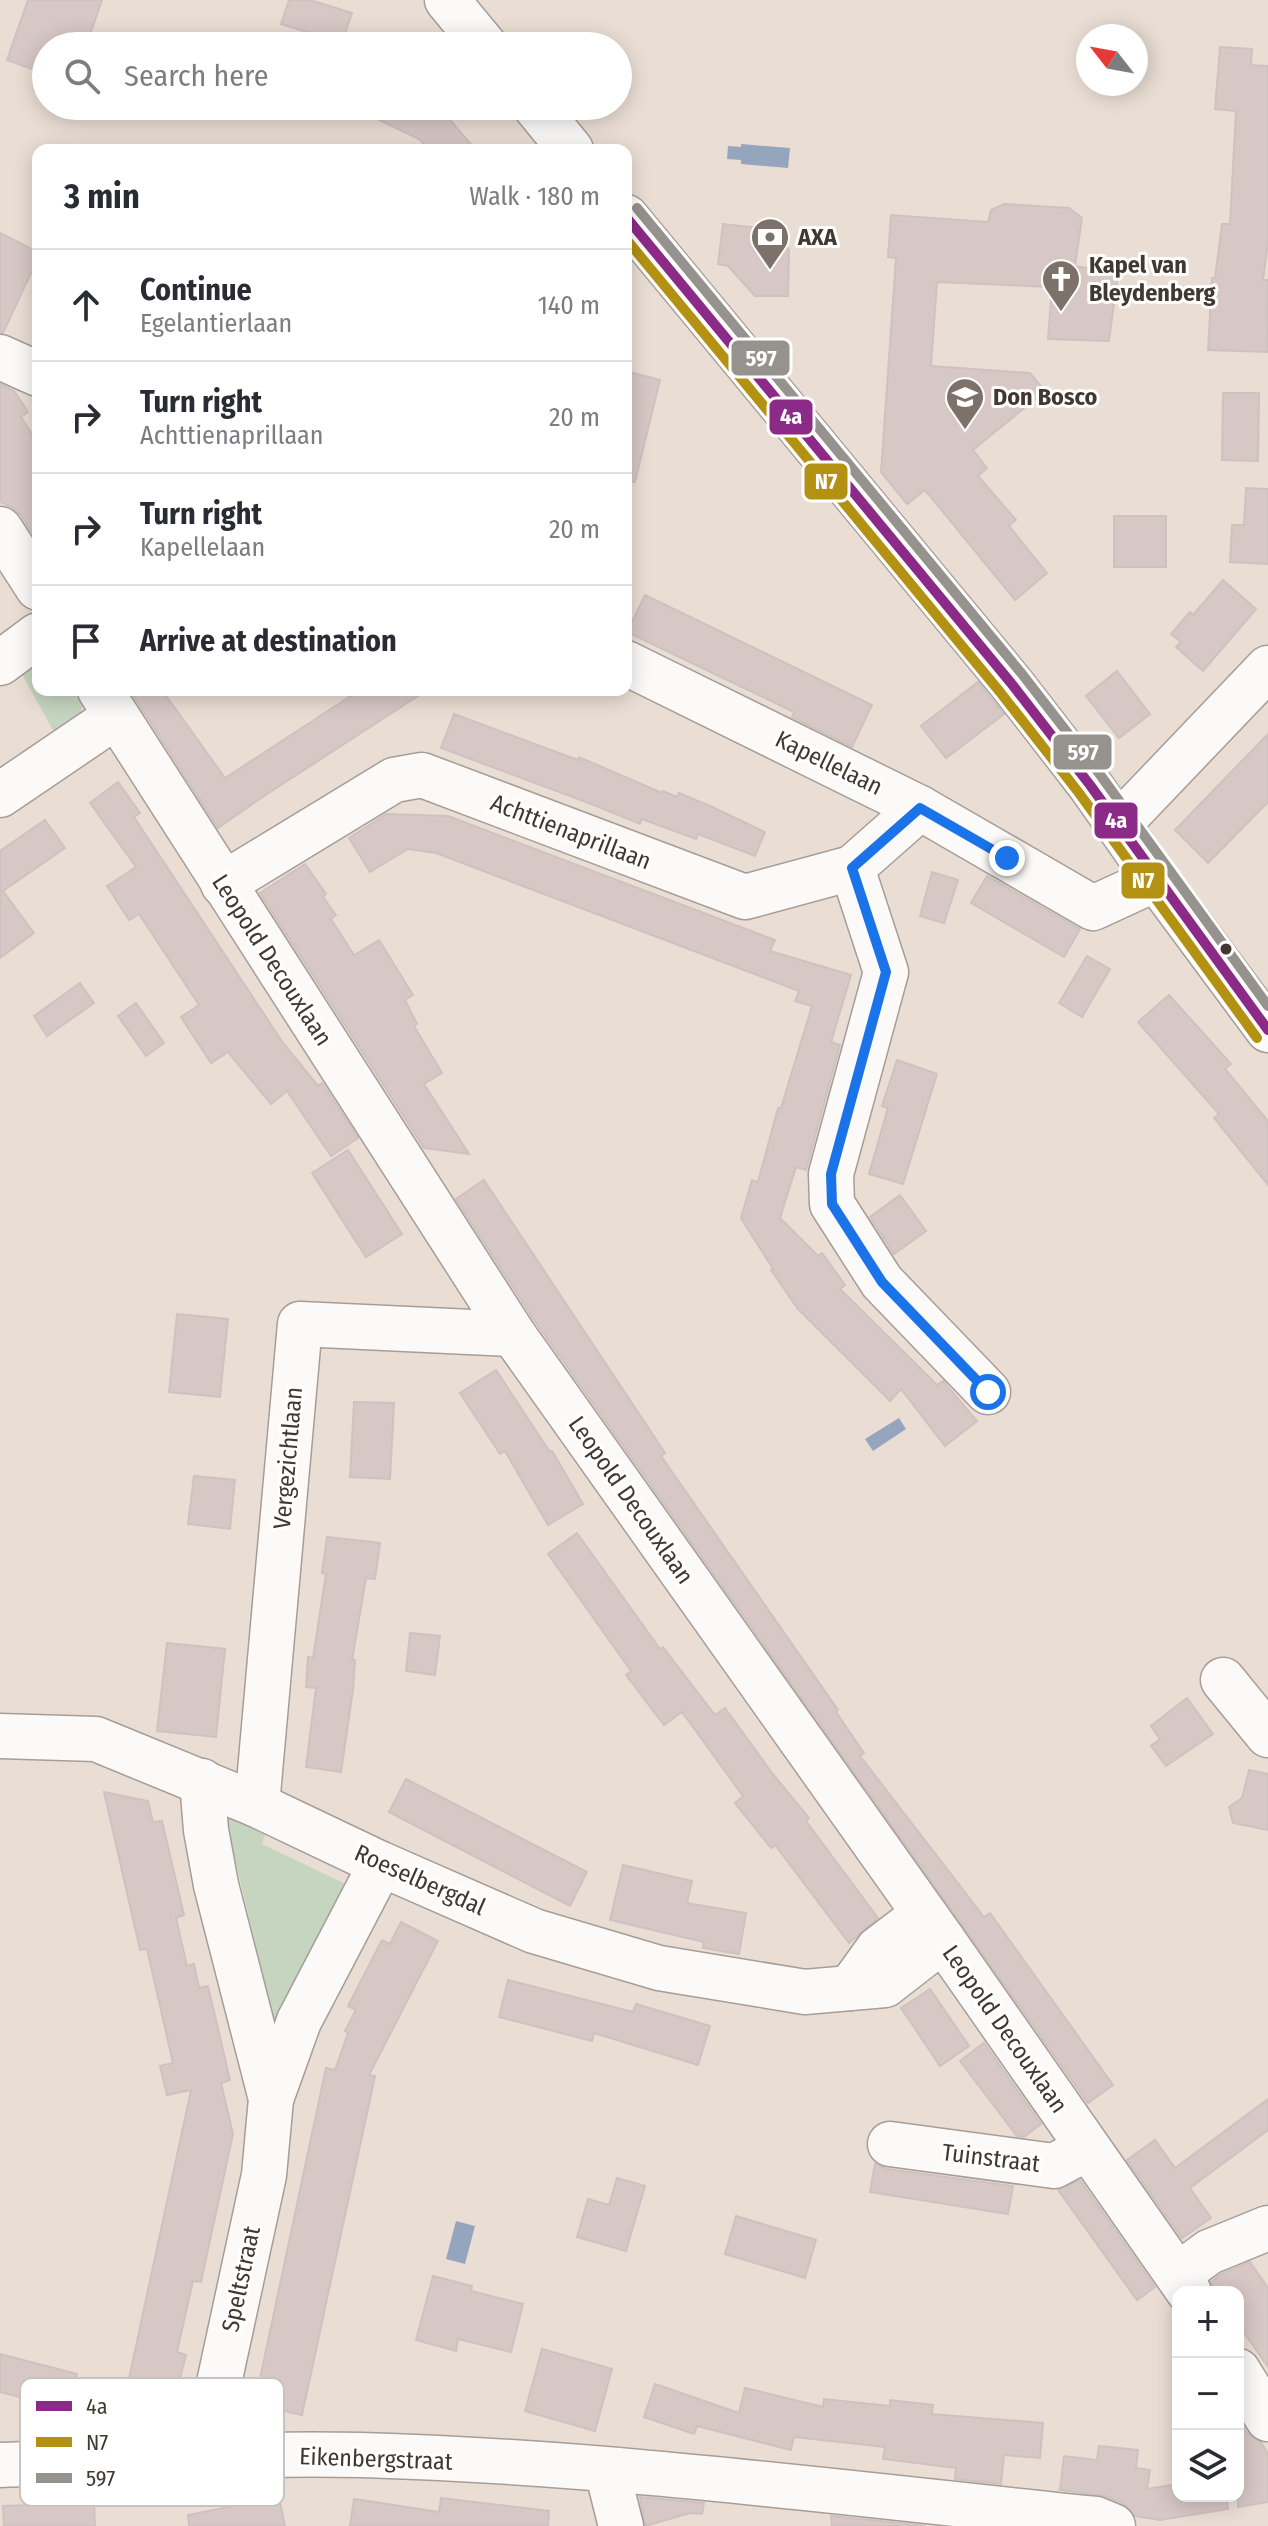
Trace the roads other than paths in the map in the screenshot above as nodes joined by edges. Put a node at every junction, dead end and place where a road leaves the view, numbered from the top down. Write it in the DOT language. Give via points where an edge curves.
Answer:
graph roads {
  1 [pos="447,0"];
  2 [pos="473,32"];
  3 [pos="546,120"];
  4 [pos="566,144"];
  5 [pos="632,224"];
  6 [pos="0,357"];
  7 [pos="32,371"];
  8 [pos="0,529"];
  9 [pos="32,579"];
  10 [pos="32,639"];
  11 [pos="0,663"];
  12 [pos="632,666"];
  13 [pos="1268,668"];
  14 [pos="107,703"];
  15 [pos="0,795"];
  16 [pos="920,808"];
  17 [pos="1118,825"];
  18 [pos="852,868"];
  19 [pos="1156,879"];
  20 [pos="223,884"];
  21 [pos="1268,1030"];
  22 [pos="513,1334"];
  23 [pos="988,1392"];
  24 [pos="1223,1680"];
  25 [pos="1268,1735"];
  26 [pos="0,1736"];
  27 [pos="202,1781"];
  28 [pos="257,1805"];
  29 [pos="381,1864"];
  30 [pos="933,1927"];
  31 [pos="271,2099"];
  32 [pos="890,2144"];
  33 [pos="1088,2148"];
  34 [pos="1268,2228"];
  35 [pos="1183,2284"];
  36 [pos="220,2378"];
  37 [pos="1244,2381"];
  38 [pos="1268,2419"];
  39 [pos="284,2456"];
  40 [pos="20,2464"];
  41 [pos="0,2465"];
  42 [pos="607,2470"];
  43 [pos="621,2526"];
  44 [pos="1113,2526"];
  1 -- 2 [label="street"];
  3 -- 4 [label="street"];
  5 -- 17 [label="street" via="1011,683"];
  6 -- 7 [label="street"];
  8 -- 9 [label="street"];
  10 -- 11 [label="street"];
  12 -- 16 [label="street, Kapellelaan"];
  13 -- 17 [label="street"];
  14 -- 15 [label="street"];
  14 -- 20 [label="street, Leopold Decouxlaan"];
  16 -- 18 [label="street, Achttienaprillaan"];
  16 -- 19 [label="street, Kapellelaan" via="1093,908"];
  17 -- 19 [label="street"];
  18 -- 20 [label="street, Achttienaprillaan" via="745,897 422,775 394,780"];
  18 -- 23 [label="street" via="886,972 831,1174 832,1204 882,1282"];
  19 -- 21 [label="street"];
  20 -- 22 [label="street, Leopold Decouxlaan"];
  22 -- 28 [label="street, Vergezichtlaan" via="300,1324"];
  22 -- 30 [label="street, Leopold Decouxlaan"];
  24 -- 25 [label="street"];
  26 -- 27 [label="street, Roeselbergdal" via="96,1739"];
  27 -- 28 [label="street, Roeselbergdal"];
  27 -- 31 [label="street, Speltstraat" via="216,1885"];
  28 -- 29 [label="street, Roeselbergdal"];
  29 -- 30 [label="street, Roeselbergdal" via="534,1931 659,1968 805,1992 850,1988 878,1949"];
  29 -- 31 [label="street, Speltstraat" via="299,2021"];
  30 -- 33 [label="street, Leopold Decouxlaan"];
  31 -- 36 [label="street, Speltstraat" via="264,2175"];
  32 -- 33 [label="street, Tuinstraat" via="1054,2166"];
  33 -- 35 [label="street, Leopold Decouxlaan"];
  34 -- 35 [label="street" via="1209,2252"];
  37 -- 38 [label="street"];
  39 -- 42 [label="street, Eikenbergstraat" via="361,2455"];
  40 -- 41 [label="street, Eikenbergstraat"];
  42 -- 43 [label="street"];
  42 -- 44 [label="street, Eikenbergstraat" via="1096,2519"];
}
